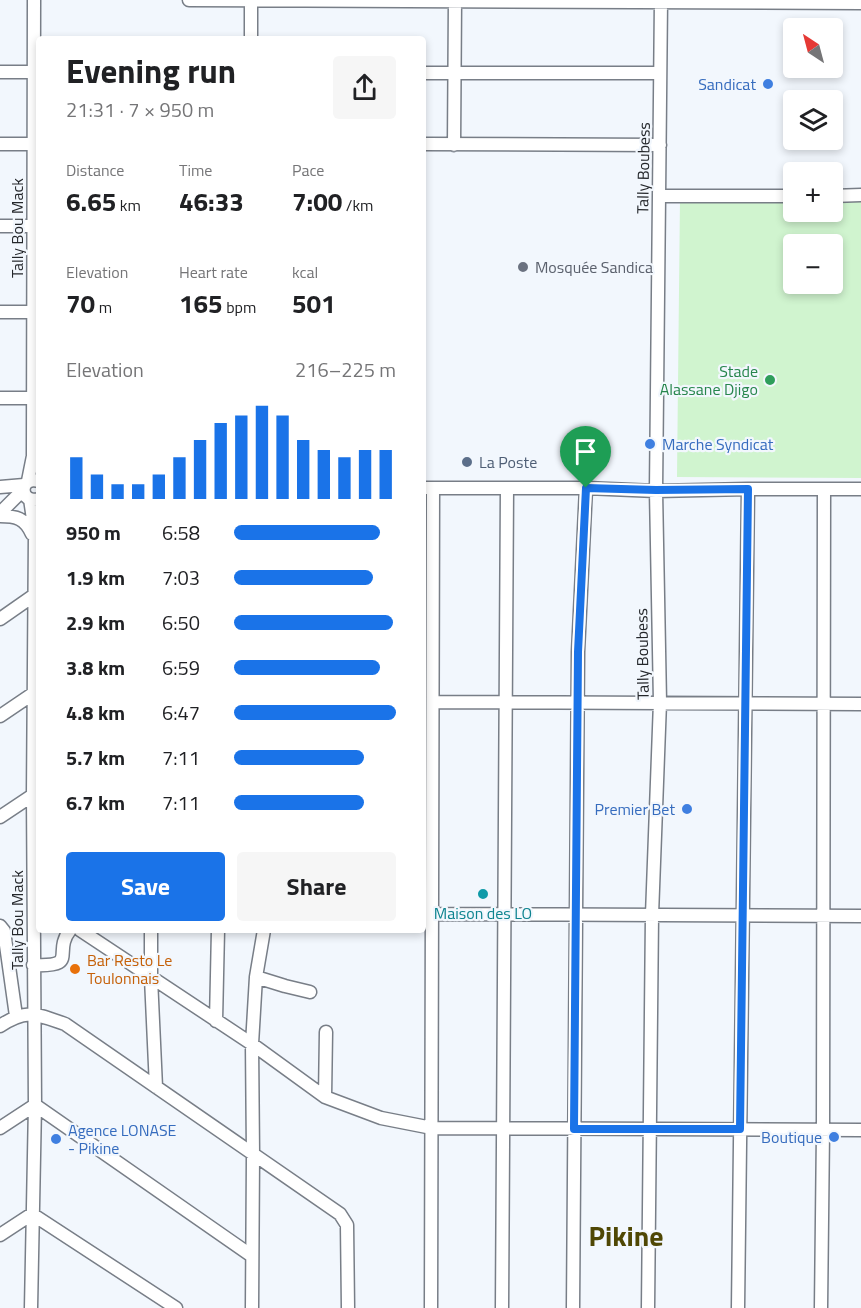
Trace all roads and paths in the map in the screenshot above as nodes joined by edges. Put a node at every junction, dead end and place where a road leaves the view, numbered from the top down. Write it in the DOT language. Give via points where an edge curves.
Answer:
graph roads {
  1 [pos="34,0"];
  2 [pos="189,0"];
  3 [pos="251,0"];
  4 [pos="455,1"];
  5 [pos="661,1"];
  6 [pos="861,3"];
  7 [pos="251,36"];
  8 [pos="36,48"];
  9 [pos="0,72"];
  10 [pos="36,72"];
  11 [pos="426,73"];
  12 [pos="454,73"];
  13 [pos="660,74"];
  14 [pos="0,144"];
  15 [pos="36,144"];
  16 [pos="426,144"];
  17 [pos="454,145"];
  18 [pos="660,145"];
  19 [pos="861,195"];
  20 [pos="659,196"];
  21 [pos="783,196"];
  22 [pos="843,196"];
  23 [pos="0,226"];
  24 [pos="36,226"];
  25 [pos="0,312"];
  26 [pos="36,312"];
  27 [pos="0,398"];
  28 [pos="36,398"];
  29 [pos="0,487"];
  30 [pos="428,488"];
  31 [pos="507,488"];
  32 [pos="586,488"];
  33 [pos="31,489"];
  34 [pos="748,489"];
  35 [pos="824,489"];
  36 [pos="861,489"];
  37 [pos="656,490"];
  38 [pos="0,513"];
  39 [pos="36,531"];
  40 [pos="35,536"];
  41 [pos="36,598"];
  42 [pos="0,619"];
  43 [pos="36,695"];
  44 [pos="433,702"];
  45 [pos="506,702"];
  46 [pos="578,702"];
  47 [pos="660,702"];
  48 [pos="745,703"];
  49 [pos="823,704"];
  50 [pos="861,704"];
  51 [pos="0,716"];
  52 [pos="36,797"];
  53 [pos="0,817"];
  54 [pos="36,901"];
  55 [pos="432,914"];
  56 [pos="505,914"];
  57 [pos="576,915"];
  58 [pos="652,915"];
  59 [pos="743,915"];
  60 [pos="823,916"];
  61 [pos="861,916"];
  62 [pos="0,926"];
  63 [pos="68,933"];
  64 [pos="84,933"];
  65 [pos="151,933"];
  66 [pos="218,933"];
  67 [pos="263,933"];
  68 [pos="33,965"];
  69 [pos="256,977"];
  70 [pos="151,978"];
  71 [pos="310,992"];
  72 [pos="33,1013"];
  73 [pos="16,1016"];
  74 [pos="216,1021"];
  75 [pos="0,1026"];
  76 [pos="326,1032"];
  77 [pos="252,1044"];
  78 [pos="156,1087"];
  79 [pos="325,1097"];
  80 [pos="35,1105"];
  81 [pos="0,1128"];
  82 [pos="432,1128"];
  83 [pos="503,1129"];
  84 [pos="574,1129"];
  85 [pos="650,1129"];
  86 [pos="740,1129"];
  87 [pos="823,1130"];
  88 [pos="861,1130"];
  89 [pos="253,1155"];
  90 [pos="32,1214"];
  91 [pos="0,1235"];
  92 [pos="252,1256"];
  93 [pos="31,1308"];
  94 [pos="176,1308"];
  95 [pos="252,1308"];
  96 [pos="348,1308"];
  97 [pos="431,1308"];
  98 [pos="502,1308"];
  99 [pos="573,1308"];
  100 [pos="648,1308"];
  101 [pos="738,1308"];
  102 [pos="821,1308"];
  1 -- 8 [label="street, Tally Bou Mack"];
  2 -- 3 [label="street"];
  3 -- 4 [label="street"];
  3 -- 7 [label="street"];
  4 -- 5 [label="street"];
  4 -- 12 [label="street"];
  5 -- 6 [label="street"];
  5 -- 13 [label="street, Tally Boubess"];
  9 -- 10 [label="street"];
  11 -- 12 [label="street"];
  12 -- 13 [label="street"];
  12 -- 17 [label="street"];
  13 -- 18 [label="street, Tally Boubess"];
  14 -- 15 [label="street"];
  15 -- 24 [label="street, Tally Bou Mack"];
  16 -- 17 [label="street"];
  17 -- 18 [label="street"];
  18 -- 20 [label="street, Tally Boubess"];
  19 -- 22 [label="street"];
  20 -- 21 [label="street"];
  20 -- 37 [label="street, Tally Boubess"];
  23 -- 24 [label="street"];
  24 -- 26 [label="street, Tally Bou Mack"];
  25 -- 26 [label="street"];
  26 -- 28 [label="street, Tally Bou Mack"];
  27 -- 28 [label="street"];
  28 -- 33 [label="street, Tally Bou Mack"];
  29 -- 33 [label="street"];
  30 -- 31 [label="street"];
  30 -- 44 [label="street"];
  31 -- 32 [label="street"];
  31 -- 45 [label="street"];
  32 -- 37 [label="street"];
  32 -- 46 [label="street"];
  33 -- 38 [label="street"];
  33 -- 40 [label="street, Tally Bou Mack"];
  34 -- 35 [label="street"];
  34 -- 37 [label="street"];
  34 -- 48 [label="street"];
  35 -- 36 [label="street"];
  35 -- 49 [label="street"];
  37 -- 47 [label="street, Tally Boubess"];
  38 -- 40 [label="street" via="24,521"];
  39 -- 40 [label="street, Tally Bou Mack"];
  40 -- 41 [label="street, Tally Bou Mack"];
  41 -- 42 [label="street"];
  43 -- 51 [label="street"];
  44 -- 45 [label="street"];
  44 -- 55 [label="street"];
  45 -- 46 [label="street"];
  45 -- 56 [label="street"];
  46 -- 47 [label="street"];
  46 -- 57 [label="street"];
  47 -- 48 [label="street"];
  47 -- 58 [label="street, Tally Boubess"];
  48 -- 49 [label="street"];
  48 -- 59 [label="street"];
  49 -- 50 [label="street"];
  49 -- 60 [label="street"];
  52 -- 53 [label="street"];
  52 -- 54 [label="street, Tally Bou Mack"];
  54 -- 68 [label="street, Tally Bou Mack"];
  55 -- 56 [label="street"];
  55 -- 82 [label="street"];
  56 -- 57 [label="street"];
  56 -- 83 [label="street"];
  57 -- 58 [label="street"];
  57 -- 84 [label="street"];
  58 -- 59 [label="street"];
  58 -- 85 [label="street, Tally Boubess"];
  59 -- 60 [label="street"];
  59 -- 86 [label="street"];
  60 -- 61 [label="street"];
  60 -- 87 [label="street"];
  62 -- 73 [label="street" via="4,931"];
  63 -- 68 [label="street" via="58,964"];
  64 -- 70 [label="street"];
  65 -- 70 [label="street"];
  66 -- 74 [label="street"];
  67 -- 69 [label="street"];
  68 -- 72 [label="street, Tally Bou Mack"];
  69 -- 71 [label="street"];
  69 -- 77 [label="street"];
  70 -- 74 [label="street"];
  70 -- 78 [label="street"];
  72 -- 73 [label="street"];
  72 -- 78 [label="street" via="65,1024"];
  72 -- 80 [label="street, Tally Bou Mack"];
  73 -- 75 [label="street"];
  74 -- 77 [label="street"];
  76 -- 79 [label="street"];
  77 -- 79 [label="street"];
  77 -- 89 [label="street"];
  78 -- 89 [label="street"];
  79 -- 82 [label="street" via="381,1118"];
  80 -- 81 [label="street"];
  80 -- 90 [label="street, Tally Bou Mack"];
  80 -- 92 [label="street"];
  82 -- 83 [label="street"];
  82 -- 97 [label="street"];
  83 -- 84 [label="street"];
  83 -- 98 [label="street"];
  84 -- 85 [label="street"];
  84 -- 99 [label="street"];
  85 -- 86 [label="street"];
  85 -- 100 [label="street, Tally Boubess"];
  86 -- 87 [label="street"];
  86 -- 101 [label="street"];
  87 -- 88 [label="street"];
  87 -- 102 [label="street"];
  89 -- 92 [label="street"];
  89 -- 96 [label="street" via="344,1219"];
  90 -- 91 [label="street"];
  90 -- 93 [label="street, Tally Bou Mack"];
  90 -- 94 [label="street"];
  92 -- 95 [label="street"];
}
